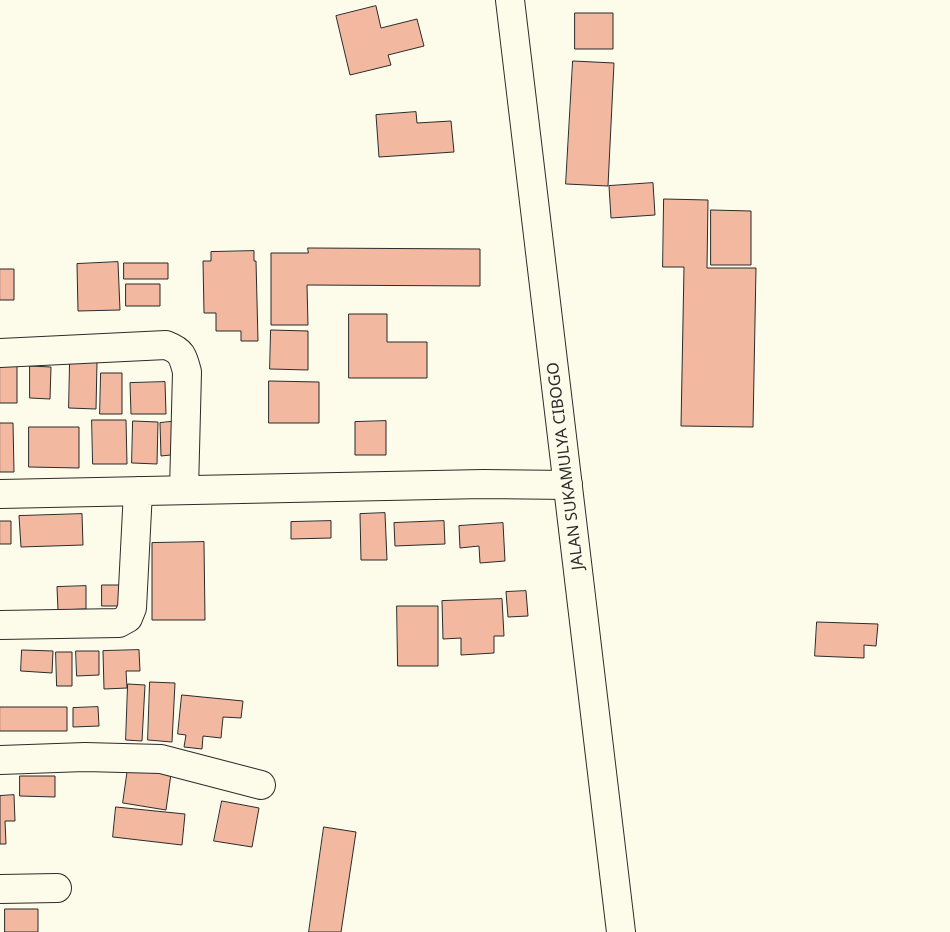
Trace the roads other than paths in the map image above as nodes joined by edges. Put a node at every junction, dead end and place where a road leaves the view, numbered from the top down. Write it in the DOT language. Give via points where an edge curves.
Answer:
graph roads {
  1 [pos="510,0"];
  2 [pos="0,353"];
  3 [pos="568,485"];
  4 [pos="184,490"];
  5 [pos="138,491"];
  6 [pos="0,494"];
  7 [pos="0,625"];
  8 [pos="0,760"];
  9 [pos="262,785"];
  10 [pos="56,888"];
  11 [pos="0,889"];
  12 [pos="621,932"];
  1 -- 3 [label="street, JALAN SUKAMULYA CIBOGO"];
  2 -- 4 [label="street" via="166,345 175,348 182,355 187,372"];
  3 -- 4 [label="street"];
  3 -- 12 [label="street, JALAN SUKAMULYA CIBOGO"];
  4 -- 5 [label="street"];
  5 -- 6 [label="street"];
  5 -- 7 [label="street" via="132,608 128,618 119,623"];
  8 -- 9 [label="street" via="161,759"];
  10 -- 11 [label="street"];
}
